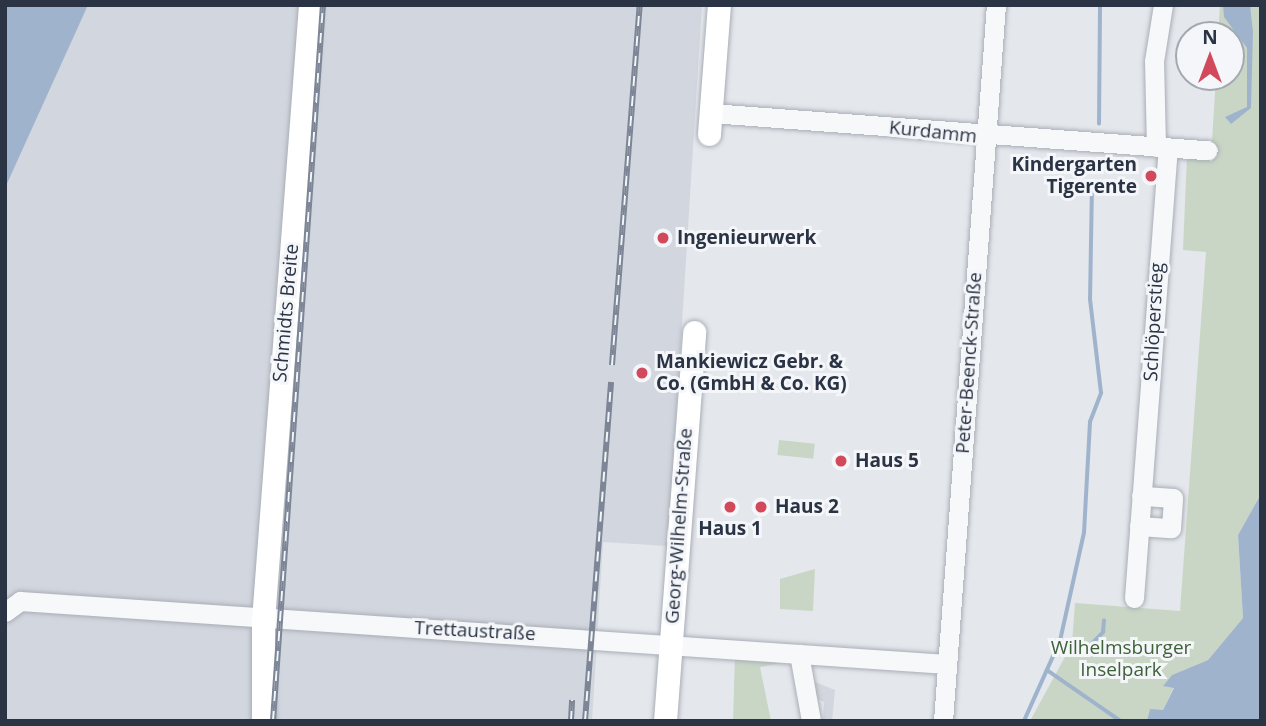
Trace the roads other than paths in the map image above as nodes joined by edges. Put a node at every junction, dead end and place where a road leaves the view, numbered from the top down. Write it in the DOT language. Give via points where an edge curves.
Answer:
graph roads {
  1 [pos="310,5"];
  2 [pos="719,5"];
  3 [pos="996,5"];
  4 [pos="1163,5"];
  5 [pos="710,123"];
  6 [pos="986,137"];
  7 [pos="1162,148"];
  8 [pos="1208,150"];
  9 [pos="694,332"];
  10 [pos="1141,496"];
  11 [pos="1139,526"];
  12 [pos="1134,598"];
  13 [pos="5,611"];
  14 [pos="262,621"];
  15 [pos="670,643"];
  16 [pos="799,654"];
  17 [pos="947,664"];
  18 [pos="263,721"];
  19 [pos="665,721"];
  20 [pos="811,721"];
  21 [pos="943,721"];
  1 -- 14 [label="main road, Schmidts Breite"];
  2 -- 5 [label="main road"];
  3 -- 6 [label="street, Peter-Beenck-Straße"];
  4 -- 7 [label="street" via="1154,61"];
  5 -- 6 [label="street, Kurdamm"];
  6 -- 7 [label="street, Kurdamm"];
  6 -- 17 [label="street, Peter-Beenck-Straße"];
  7 -- 8 [label="street, Kurdamm"];
  7 -- 10 [label="street, Schlöperstieg"];
  9 -- 15 [label="main road, Georg-Wilhelm-Straße"];
  10 -- 11 [label="street, Schlöperstieg"];
  10 -- 11 [label="street" via="1173,498 1171,528"];
  11 -- 12 [label="street, Schlöperstieg"];
  13 -- 14 [label="street, Trettaustraße" via="20,601"];
  14 -- 15 [label="street, Trettaustraße"];
  14 -- 18 [label="main road, Schmidts Breite"];
  15 -- 16 [label="street, Trettaustraße"];
  15 -- 19 [label="main road, Georg-Wilhelm-Straße"];
  16 -- 17 [label="street, Trettaustraße"];
  16 -- 20 [label="street"];
  17 -- 21 [label="street, Peter-Beenck-Straße"];
}
